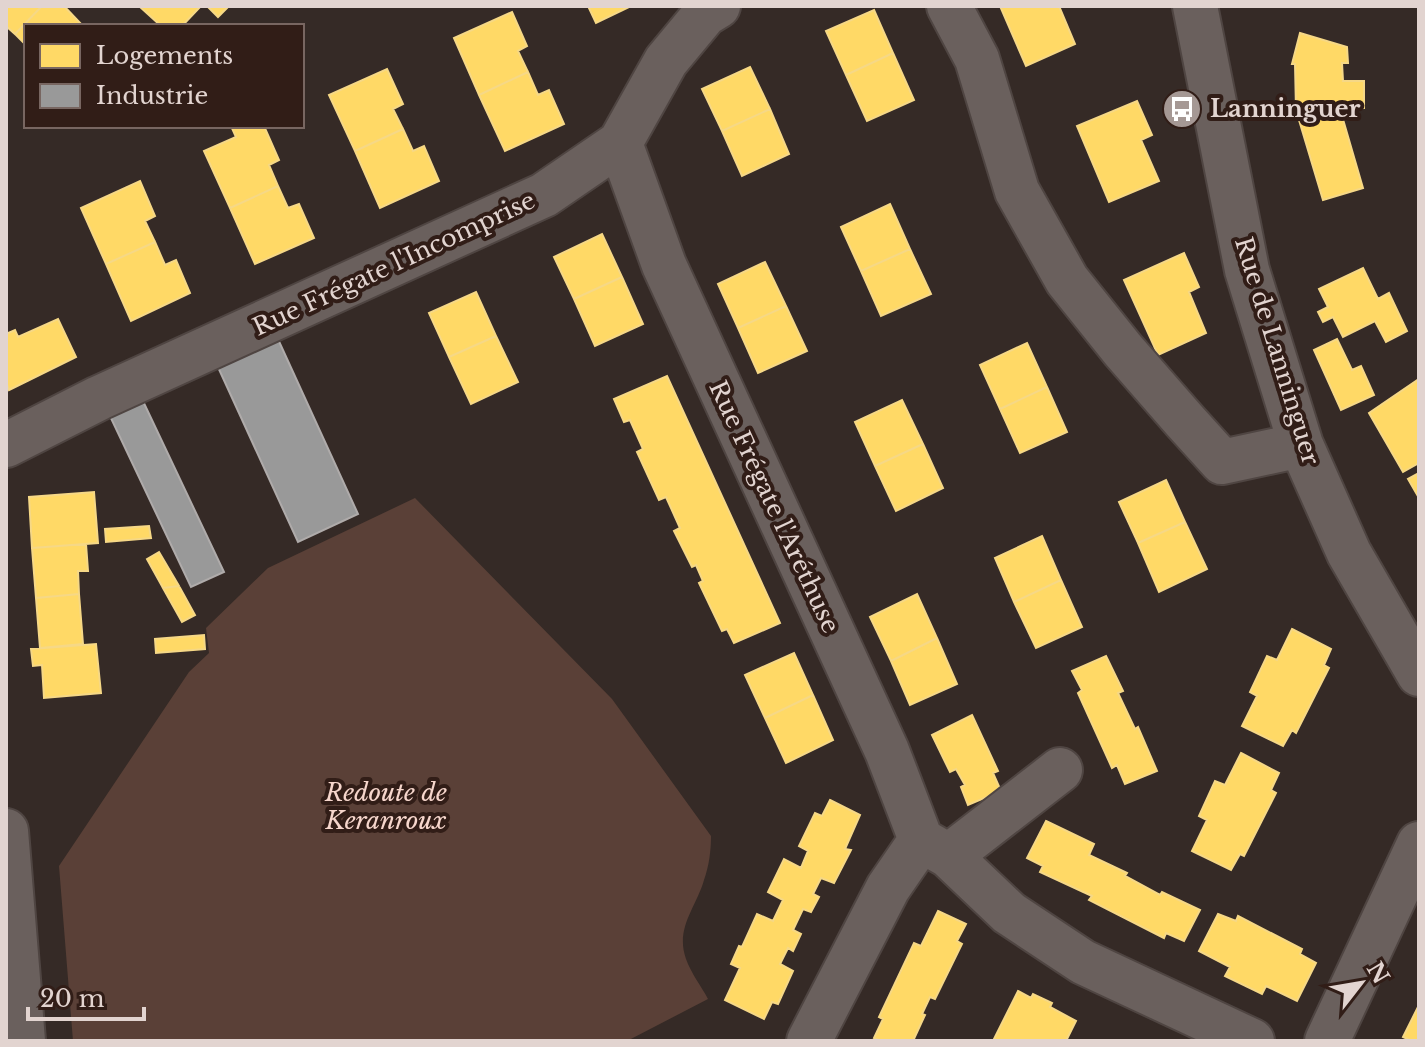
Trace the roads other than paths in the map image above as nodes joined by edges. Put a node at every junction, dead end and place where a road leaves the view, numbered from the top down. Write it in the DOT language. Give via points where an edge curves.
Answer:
graph roads {
  1 [pos="718,6"];
  2 [pos="949,6"];
  3 [pos="1195,6"];
  4 [pos="620,143"];
  5 [pos="6,445"];
  6 [pos="1301,445"];
  7 [pos="1419,674"];
  8 [pos="1060,770"];
  9 [pos="6,831"];
  10 [pos="1419,844"];
  11 [pos="935,848"];
  12 [pos="23,1041"];
  13 [pos="809,1041"];
  14 [pos="1252,1041"];
  15 [pos="1327,1041"];
  1 -- 4 [label="street, Rue Frégate l'Incomprise" via="666,61"];
  2 -- 6 [label="street" via="977,59 1017,191 1067,280 1095,315 1222,462"];
  3 -- 6 [label="street, Rue de Lanninguer" via="1247,270"];
  4 -- 5 [label="street, Rue Frégate l'Incomprise" via="544,195"];
  4 -- 11 [label="street, Rue Frégate l'Aréthuse" via="664,265"];
  6 -- 7 [label="street, Rue de Lanninguer" via="1349,553"];
  8 -- 11 [label="street"];
  9 -- 12 [label="street"];
  10 -- 15 [label="street"];
  11 -- 13 [label="street" via="888,888"];
  11 -- 14 [label="street, Rue Frégate l'Aréthuse" via="1009,913 1083,962"];
}
